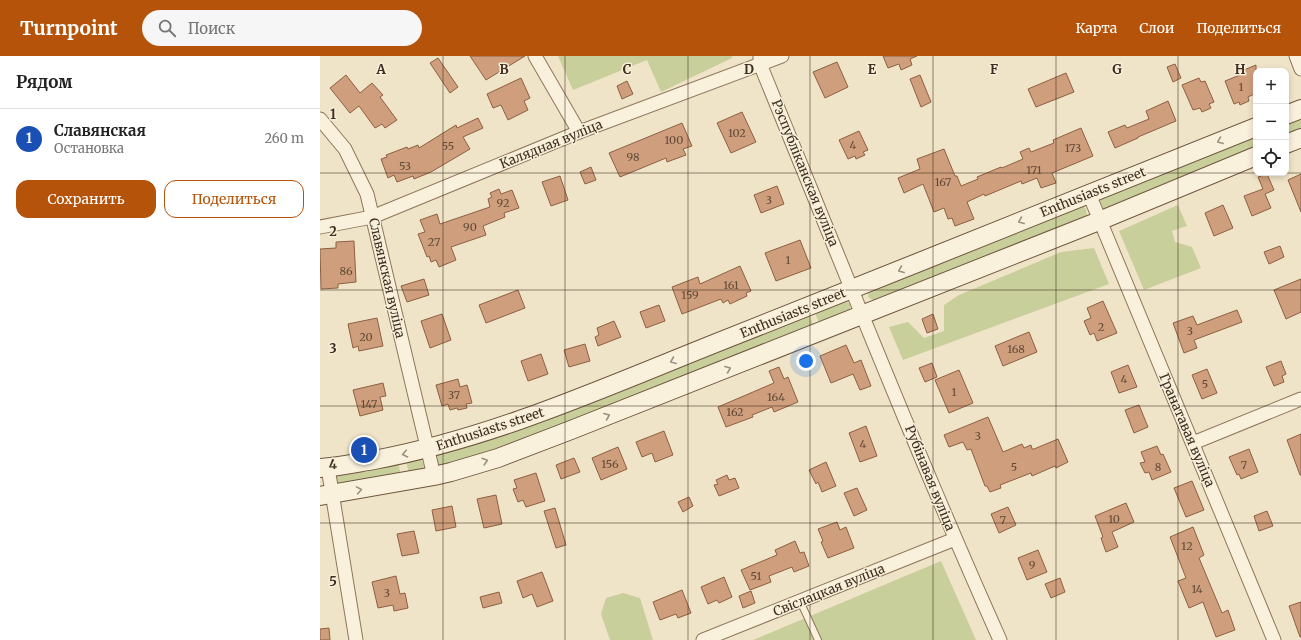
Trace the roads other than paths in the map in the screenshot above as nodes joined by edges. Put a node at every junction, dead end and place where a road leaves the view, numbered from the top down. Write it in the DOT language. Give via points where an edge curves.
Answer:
graph roads {
  1 [pos="536,56"];
  2 [pos="782,56"];
  3 [pos="1296,56"];
  4 [pos="760,60"];
  5 [pos="1301,69"];
  6 [pos="1301,109"];
  7 [pos="1289,114"];
  8 [pos="320,119"];
  9 [pos="1253,128"];
  10 [pos="579,132"];
  11 [pos="1301,138"];
  12 [pos="1289,143"];
  13 [pos="1253,157"];
  14 [pos="1089,194"];
  15 [pos="372,217"];
  16 [pos="1099,221"];
  17 [pos="320,227"];
  18 [pos="852,289"];
  19 [pos="863,315"];
  20 [pos="1301,400"];
  21 [pos="1193,443"];
  22 [pos="427,449"];
  23 [pos="324,468"];
  24 [pos="434,476"];
  25 [pos="326,495"];
  26 [pos="955,539"];
  27 [pos="800,601"];
  28 [pos="356,640"];
  29 [pos="704,640"];
  30 [pos="818,640"];
  31 [pos="1000,640"];
  32 [pos="1274,640"];
  1 -- 10 [label="street"];
  2 -- 4 [label="street, Калядная вуліца"];
  3 -- 5 [label="street"];
  4 -- 10 [label="street, Калядная вуліца"];
  4 -- 18 [label="street, Рэспубліканская вуліца"];
  6 -- 7 [label="street"];
  8 -- 15 [label="street, Славянская вуліца" via="345,149 367,194"];
  9 -- 14 [label="street, Enthusiasts street, one-way"];
  10 -- 15 [label="street, Калядная вуліца"];
  11 -- 12 [label="street"];
  13 -- 16 [label="street"];
  14 -- 16 [label="street, Гранатавая вуліца"];
  14 -- 18 [label="street, Enthusiasts street, one-way"];
  15 -- 17 [label="street, Калядная вуліца"];
  15 -- 22 [label="street, Славянская вуліца"];
  16 -- 19 [label="street"];
  16 -- 21 [label="street, Гранатавая вуліца"];
  18 -- 19 [label="street, Рэспубліканская вуліца"];
  18 -- 22 [label="street, Enthusiasts street, one-way" via="552,409"];
  24 -- 19 [label="street, one-way" via="498,458"];
  19 -- 26 [label="street, Рубінавая вуліца"];
  20 -- 21 [label="street"];
  21 -- 32 [label="street, Гранатавая вуліца"];
  22 -- 23 [label="street, Enthusiasts street, one-way"];
  22 -- 24 [label="street, Славянская вуліца"];
  23 -- 25 [label="street"];
  25 -- 24 [label="street, one-way"];
  25 -- 28 [label="street"];
  26 -- 27 [label="street, Свіслацкая вуліца"];
  26 -- 31 [label="street, Рубінавая вуліца"];
  27 -- 29 [label="street, Свіслацкая вуліца"];
  27 -- 30 [label="lane"];
}
